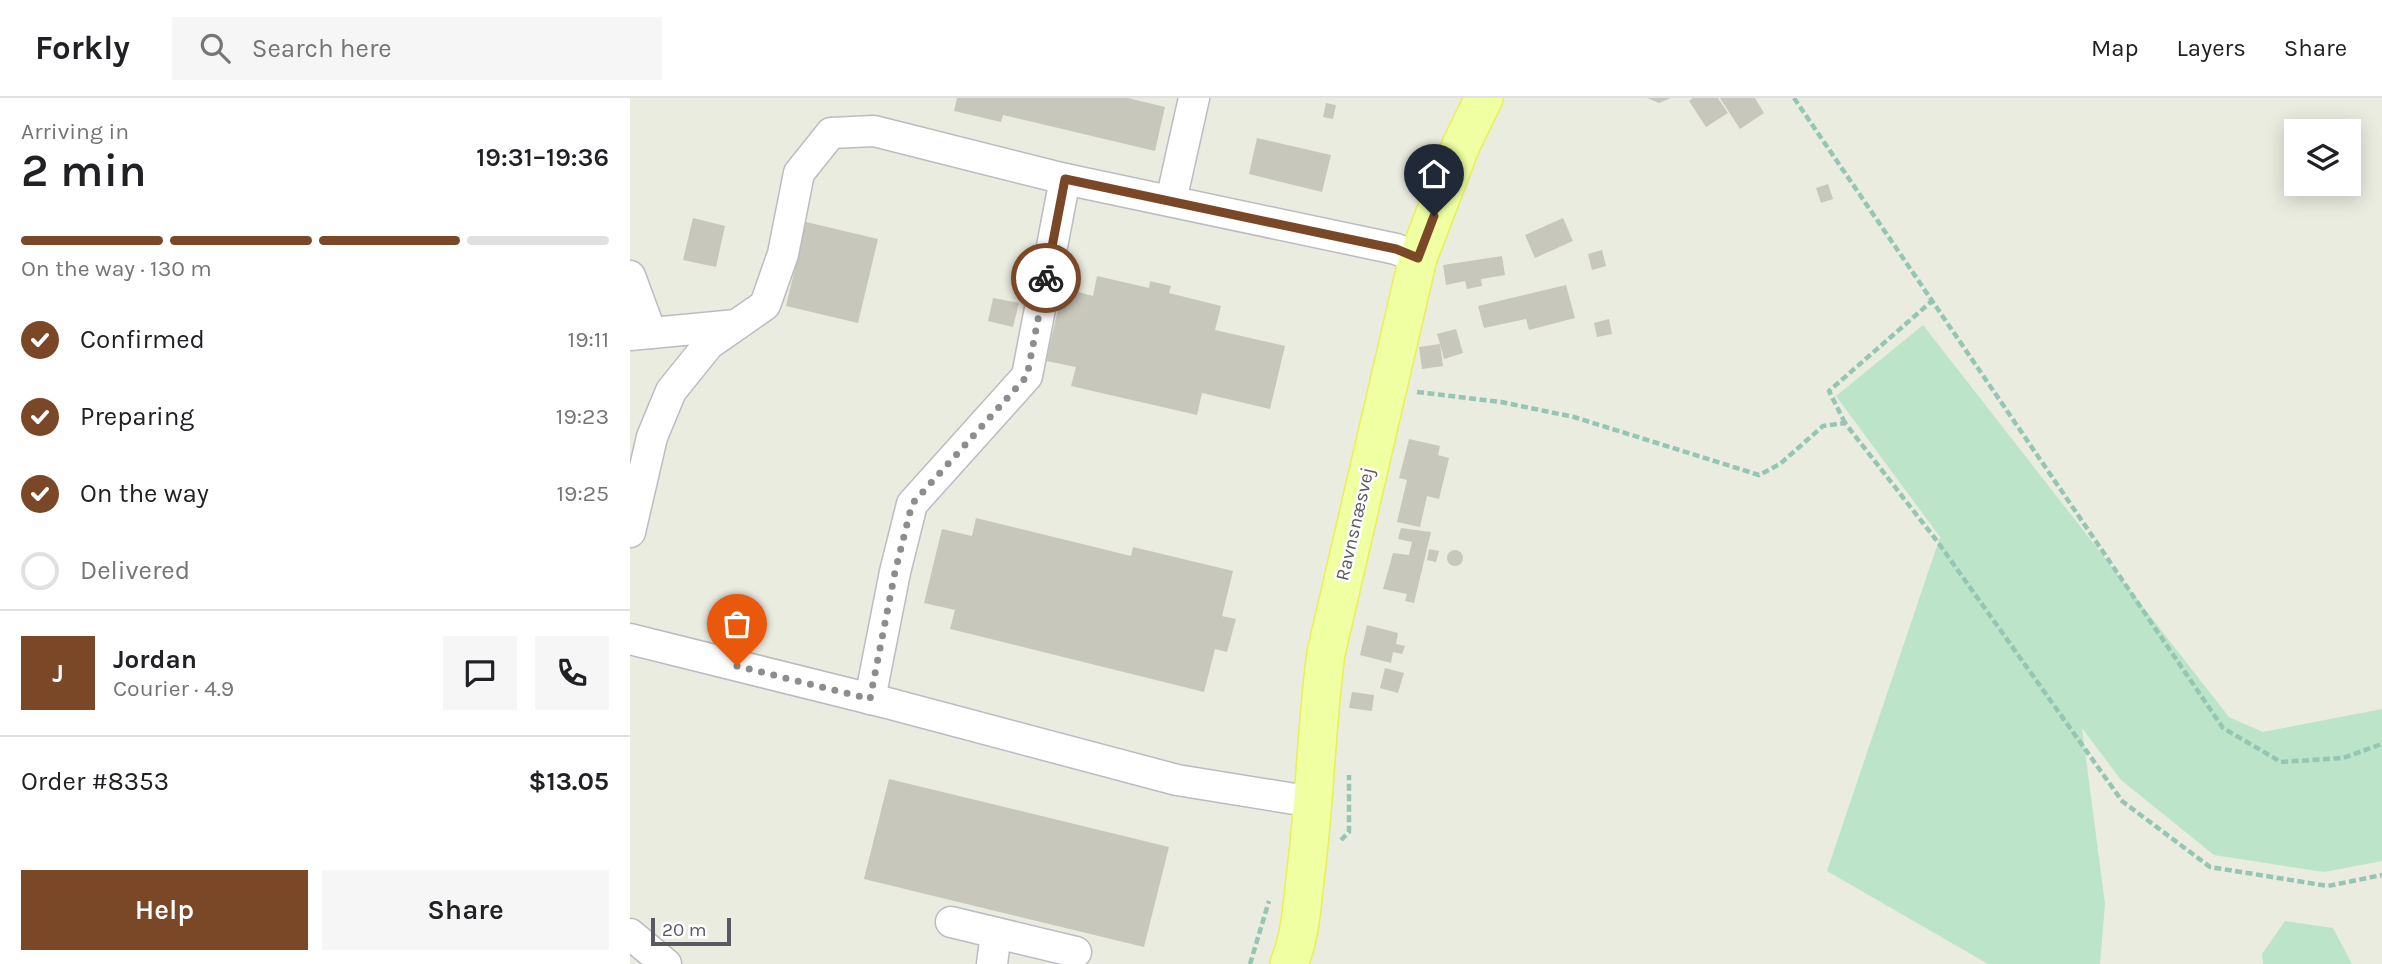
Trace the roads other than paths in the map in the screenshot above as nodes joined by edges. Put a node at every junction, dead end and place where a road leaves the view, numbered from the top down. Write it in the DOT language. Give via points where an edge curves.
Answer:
graph roads {
  1 [pos="1194,98"];
  2 [pos="1484,98"];
  3 [pos="1065,179"];
  4 [pos="1171,201"];
  5 [pos="1418,258"];
  6 [pos="630,276"];
  7 [pos="736,325"];
  8 [pos="640,334"];
  9 [pos="630,532"];
  10 [pos="630,639"];
  11 [pos="870,699"];
  12 [pos="1313,802"];
  13 [pos="951,922"];
  14 [pos="996,933"];
  15 [pos="630,934"];
  16 [pos="1076,952"];
  17 [pos="666,964"];
  18 [pos="992,964"];
  19 [pos="1289,964"];
  1 -- 4 [label="lane"];
  2 -- 5 [label="main road, Ravnsnæsvej"];
  3 -- 4 [label="lane"];
  3 -- 7 [label="lane" via="874,131 831,133 799,173 783,254 765,305"];
  3 -- 11 [label="lane" via="1027,376 912,504"];
  4 -- 5 [label="lane" via="1396,249"];
  5 -- 12 [label="main road, Ravnsnæsvej" via="1326,653 1317,714"];
  6 -- 8 [label="lane"];
  7 -- 8 [label="lane"];
  7 -- 9 [label="lane" via="709,344 671,391 652,437"];
  10 -- 11 [label="lane"];
  11 -- 12 [label="lane" via="1177,780"];
  12 -- 19 [label="main road, Ravnsnæsvej" via="1297,944"];
  13 -- 14 [label="lane"];
  14 -- 16 [label="lane"];
  14 -- 18 [label="lane"];
  15 -- 17 [label="lane"];
}
